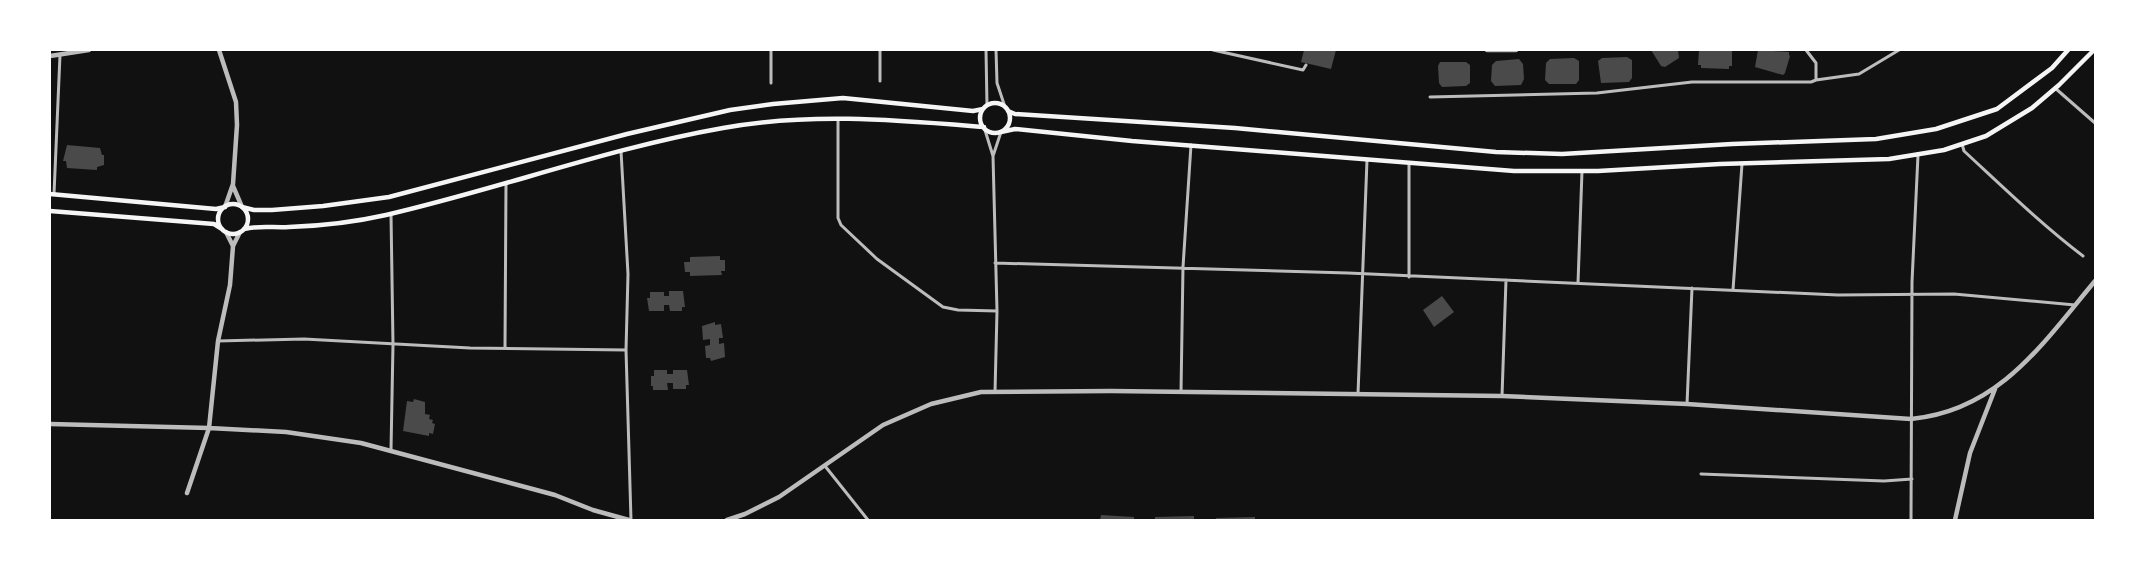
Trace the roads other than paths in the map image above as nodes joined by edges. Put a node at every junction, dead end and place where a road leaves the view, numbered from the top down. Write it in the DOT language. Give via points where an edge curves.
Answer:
graph roads {
  1 [pos="89,50"];
  2 [pos="219,50"];
  3 [pos="771,50"];
  4 [pos="880,50"];
  5 [pos="986,50"];
  6 [pos="996,50"];
  7 [pos="1213,50"];
  8 [pos="1487,50"];
  9 [pos="1501,50"];
  10 [pos="1516,50"];
  11 [pos="1806,50"];
  12 [pos="1899,50"];
  13 [pos="2068,50"];
  14 [pos="2094,50"];
  15 [pos="50,56"];
  16 [pos="60,56"];
  17 [pos="1306,64"];
  18 [pos="1816,80"];
  19 [pos="880,81"];
  20 [pos="771,83"];
  21 [pos="2055,88"];
  22 [pos="1430,97"];
  23 [pos="985,107"];
  24 [pos="1007,109"];
  25 [pos="838,118"];
  26 [pos="2095,123"];
  27 [pos="984,127"];
  28 [pos="1001,132"];
  29 [pos="1962,144"];
  30 [pos="1191,145"];
  31 [pos="621,151"];
  32 [pos="1918,155"];
  33 [pos="993,156"];
  34 [pos="1367,160"];
  35 [pos="1409,163"];
  36 [pos="1742,164"];
  37 [pos="1582,171"];
  38 [pos="506,183"];
  39 [pos="233,184"];
  40 [pos="52,194"];
  41 [pos="225,207"];
  42 [pos="242,208"];
  43 [pos="50,211"];
  44 [pos="391,214"];
  45 [pos="224,231"];
  46 [pos="242,231"];
  47 [pos="233,246"];
  48 [pos="2083,256"];
  49 [pos="995,263"];
  50 [pos="1183,267"];
  51 [pos="1362,274"];
  52 [pos="1410,277"];
  53 [pos="1506,280"];
  54 [pos="2095,281"];
  55 [pos="1578,283"];
  56 [pos="1692,288"];
  57 [pos="1733,290"];
  58 [pos="1912,295"];
  59 [pos="2075,305"];
  60 [pos="997,311"];
  61 [pos="218,341"];
  62 [pos="393,344"];
  63 [pos="505,348"];
  64 [pos="626,350"];
  65 [pos="1995,389"];
  66 [pos="995,392"];
  67 [pos="1181,392"];
  68 [pos="1358,394"];
  69 [pos="1502,396"];
  70 [pos="1687,404"];
  71 [pos="1911,419"];
  72 [pos="50,424"];
  73 [pos="209,428"];
  74 [pos="391,450"];
  75 [pos="824,465"];
  76 [pos="1701,474"];
  77 [pos="1912,479"];
  78 [pos="187,493"];
  79 [pos="630,520"];
  80 [pos="727,520"];
  81 [pos="868,520"];
  82 [pos="1911,520"];
  83 [pos="1955,520"];
  1 -- 16 [label="street"];
  2 -- 39 [label="street" via="236,102"];
  3 -- 20 [label="street"];
  4 -- 19 [label="street"];
  5 -- 23 [label="street"];
  6 -- 24 [label="street" via="997,83"];
  7 -- 17 [label="street" via="1303,70"];
  8 -- 9 [label="street"];
  9 -- 10 [label="street"];
  11 -- 18 [label="street" via="1816,63"];
  12 -- 18 [label="street" via="1859,74"];
  13 -- 24 [label="main road" via="2052,68 1997,108 1936,129 1876,140 1562,154 1496,152 1235,128 1016,114"];
  14 -- 21 [label="main road"];
  15 -- 16 [label="street"];
  16 -- 40 [label="street"];
  18 -- 22 [label="street" via="1800,83 1728,80 1597,93"];
  21 -- 26 [label="street"];
  21 -- 29 [label="main road" via="2010,123"];
  23 -- 24 [label="main road" via="996,103"];
  23 -- 27 [label="main road" via="980,118"];
  23 -- 42 [label="main road" via="973,110 843,98 773,104 730,110 627,134 389,198 272,210"];
  24 -- 28 [label="main road" via="1010,121"];
  25 -- 27 [label="main road"];
  25 -- 31 [label="main road" via="724,128"];
  25 -- 60 [label="street" via="838,218 841,225 877,259 943,307"];
  27 -- 28 [label="main road" via="992,132"];
  27 -- 33 [label="street"];
  28 -- 30 [label="main road" via="1015,129"];
  28 -- 33 [label="street"];
  29 -- 32 [label="main road"];
  29 -- 48 [label="street" via="1964,151 1996,181"];
  30 -- 34 [label="main road"];
  30 -- 50 [label="street"];
  31 -- 38 [label="main road"];
  31 -- 64 [label="street" via="628,274"];
  32 -- 36 [label="main road" via="1889,159"];
  32 -- 58 [label="street"];
  33 -- 49 [label="street"];
  34 -- 35 [label="main road"];
  34 -- 51 [label="street"];
  35 -- 37 [label="main road" via="1514,171"];
  35 -- 52 [label="street"];
  36 -- 37 [label="main road"];
  36 -- 57 [label="street"];
  37 -- 55 [label="street"];
  38 -- 44 [label="main road"];
  38 -- 63 [label="street"];
  39 -- 41 [label="street"];
  39 -- 42 [label="street"];
  40 -- 41 [label="main road" via="169,206"];
  41 -- 42 [label="main road" via="233,204"];
  41 -- 45 [label="main road" via="219,215 219,225"];
  42 -- 46 [label="main road" via="248,220"];
  43 -- 45 [label="main road" via="214,224"];
  44 -- 46 [label="main road" via="318,226 254,226"];
  44 -- 62 [label="street"];
  45 -- 46 [label="main road" via="230,234"];
  45 -- 47 [label="street"];
  46 -- 47 [label="street"];
  47 -- 61 [label="street" via="230,286"];
  49 -- 50 [label="street"];
  49 -- 60 [label="street"];
  50 -- 51 [label="street"];
  50 -- 67 [label="street"];
  51 -- 52 [label="street"];
  51 -- 68 [label="street"];
  52 -- 53 [label="street"];
  53 -- 55 [label="street"];
  53 -- 69 [label="street"];
  54 -- 59 [label="street"];
  55 -- 56 [label="street"];
  56 -- 57 [label="street"];
  56 -- 70 [label="street"];
  57 -- 58 [label="street"];
  58 -- 59 [label="street" via="1954,294"];
  58 -- 71 [label="street"];
  59 -- 65 [label="street" via="2056,330"];
  60 -- 66 [label="street"];
  61 -- 62 [label="street"];
  61 -- 73 [label="street"];
  62 -- 63 [label="street"];
  62 -- 74 [label="street"];
  63 -- 64 [label="street"];
  64 -- 79 [label="street"];
  65 -- 71 [label="street" via="1934,417"];
  65 -- 83 [label="street" via="1970,453"];
  66 -- 67 [label="street"];
  66 -- 75 [label="street" via="931,404 883,425"];
  67 -- 68 [label="street"];
  68 -- 69 [label="street"];
  69 -- 70 [label="street"];
  70 -- 71 [label="street"];
  71 -- 77 [label="street"];
  72 -- 73 [label="street"];
  73 -- 74 [label="street" via="286,432"];
  73 -- 78 [label="street"];
  74 -- 79 [label="street" via="555,495"];
  75 -- 80 [label="street" via="779,497"];
  75 -- 81 [label="street"];
  76 -- 77 [label="street" via="1884,481"];
  77 -- 82 [label="street"];
}
